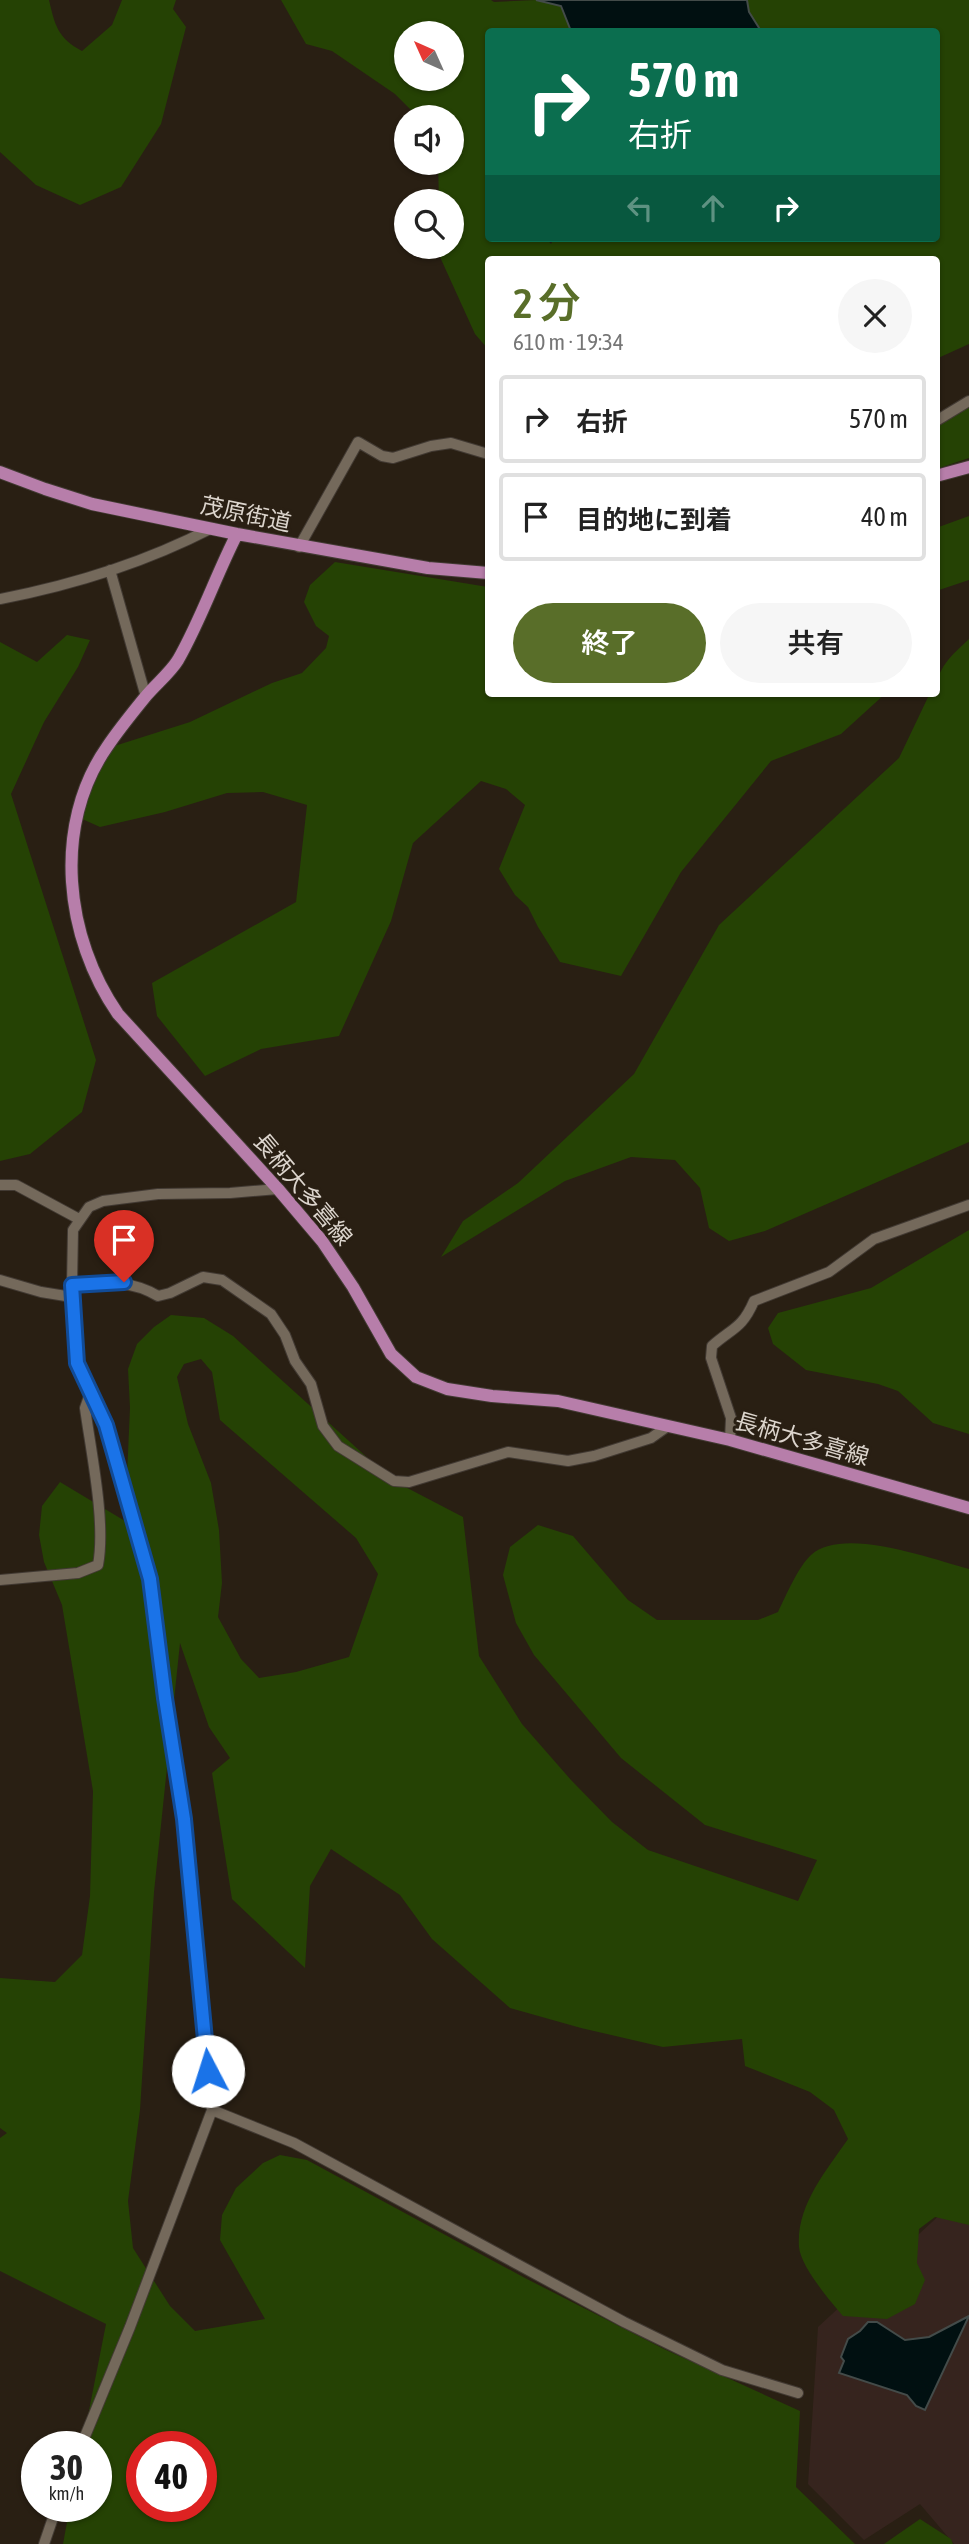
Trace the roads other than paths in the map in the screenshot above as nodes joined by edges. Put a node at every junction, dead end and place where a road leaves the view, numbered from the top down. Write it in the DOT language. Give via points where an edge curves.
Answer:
graph roads {
  1 [pos="969,401"];
  2 [pos="940,419"];
  3 [pos="485,453"];
  4 [pos="969,467"];
  5 [pos="0,472"];
  6 [pos="940,475"];
  7 [pos="212,528"];
  8 [pos="237,534"];
  9 [pos="299,547"];
  10 [pos="110,570"];
  11 [pos="485,573"];
  12 [pos="0,599"];
  13 [pos="146,696"];
  14 [pos="0,1185"];
  15 [pos="278,1189"];
  16 [pos="969,1205"];
  17 [pos="79,1220"];
  18 [pos="0,1280"];
  19 [pos="72,1285"];
  20 [pos="72,1297"];
  21 [pos="91,1391"];
  22 [pos="668,1426"];
  23 [pos="730,1440"];
  24 [pos="969,1508"];
  25 [pos="0,1580"];
  26 [pos="212,2110"];
  27 [pos="798,2393"];
  28 [pos="86,2431"];
  29 [pos="52,2522"];
  30 [pos="44,2544"];
  1 -- 2 [label="street"];
  3 -- 9 [label="street" via="451,443 393,458 358,442"];
  4 -- 6 [label="main road"];
  5 -- 7 [label="main road, 茂原街道" via="92,504"];
  7 -- 8 [label="main road, 茂原街道"];
  7 -- 10 [label="street" via="170,550"];
  8 -- 9 [label="main road, 茂原街道"];
  8 -- 13 [label="main road, 長柄大多喜線" via="177,662"];
  9 -- 11 [label="main road, 茂原街道"];
  10 -- 12 [label="street"];
  10 -- 13 [label="street"];
  13 -- 15 [label="main road, 長柄大多喜線" via="94,768 77,816 72,882 80,934 102,990 118,1014"];
  14 -- 17 [label="street" via="16,1185"];
  15 -- 17 [label="street" via="103,1201 89,1207"];
  15 -- 22 [label="main road, 長柄大多喜線" via="322,1241 391,1354 416,1377 447,1390 558,1401"];
  16 -- 23 [label="street" via="874,1239 829,1272 754,1301 747,1318 712,1346 711,1358 731,1418"];
  17 -- 19 [label="street" via="73,1230"];
  18 -- 20 [label="street"];
  19 -- 20 [label="street"];
  19 -- 22 [label="street" via="124,1282 158,1296 203,1277 222,1280 271,1314 311,1384 323,1426 338,1446 394,1481 409,1482 508,1452 568,1461 594,1456 652,1438"];
  20 -- 21 [label="street" via="77,1363"];
  21 -- 25 [label="street" via="85,1408 99,1516 98,1565 78,1573"];
  21 -- 26 [label="street" via="106,1425 150,1579 184,1819"];
  22 -- 23 [label="main road, 長柄大多喜線"];
  23 -- 24 [label="main road, 長柄大多喜線"];
  26 -- 27 [label="street" via="294,2143 624,2322 722,2370"];
  26 -- 28 [label="street"];
  29 -- 30 [label="street"];
}
